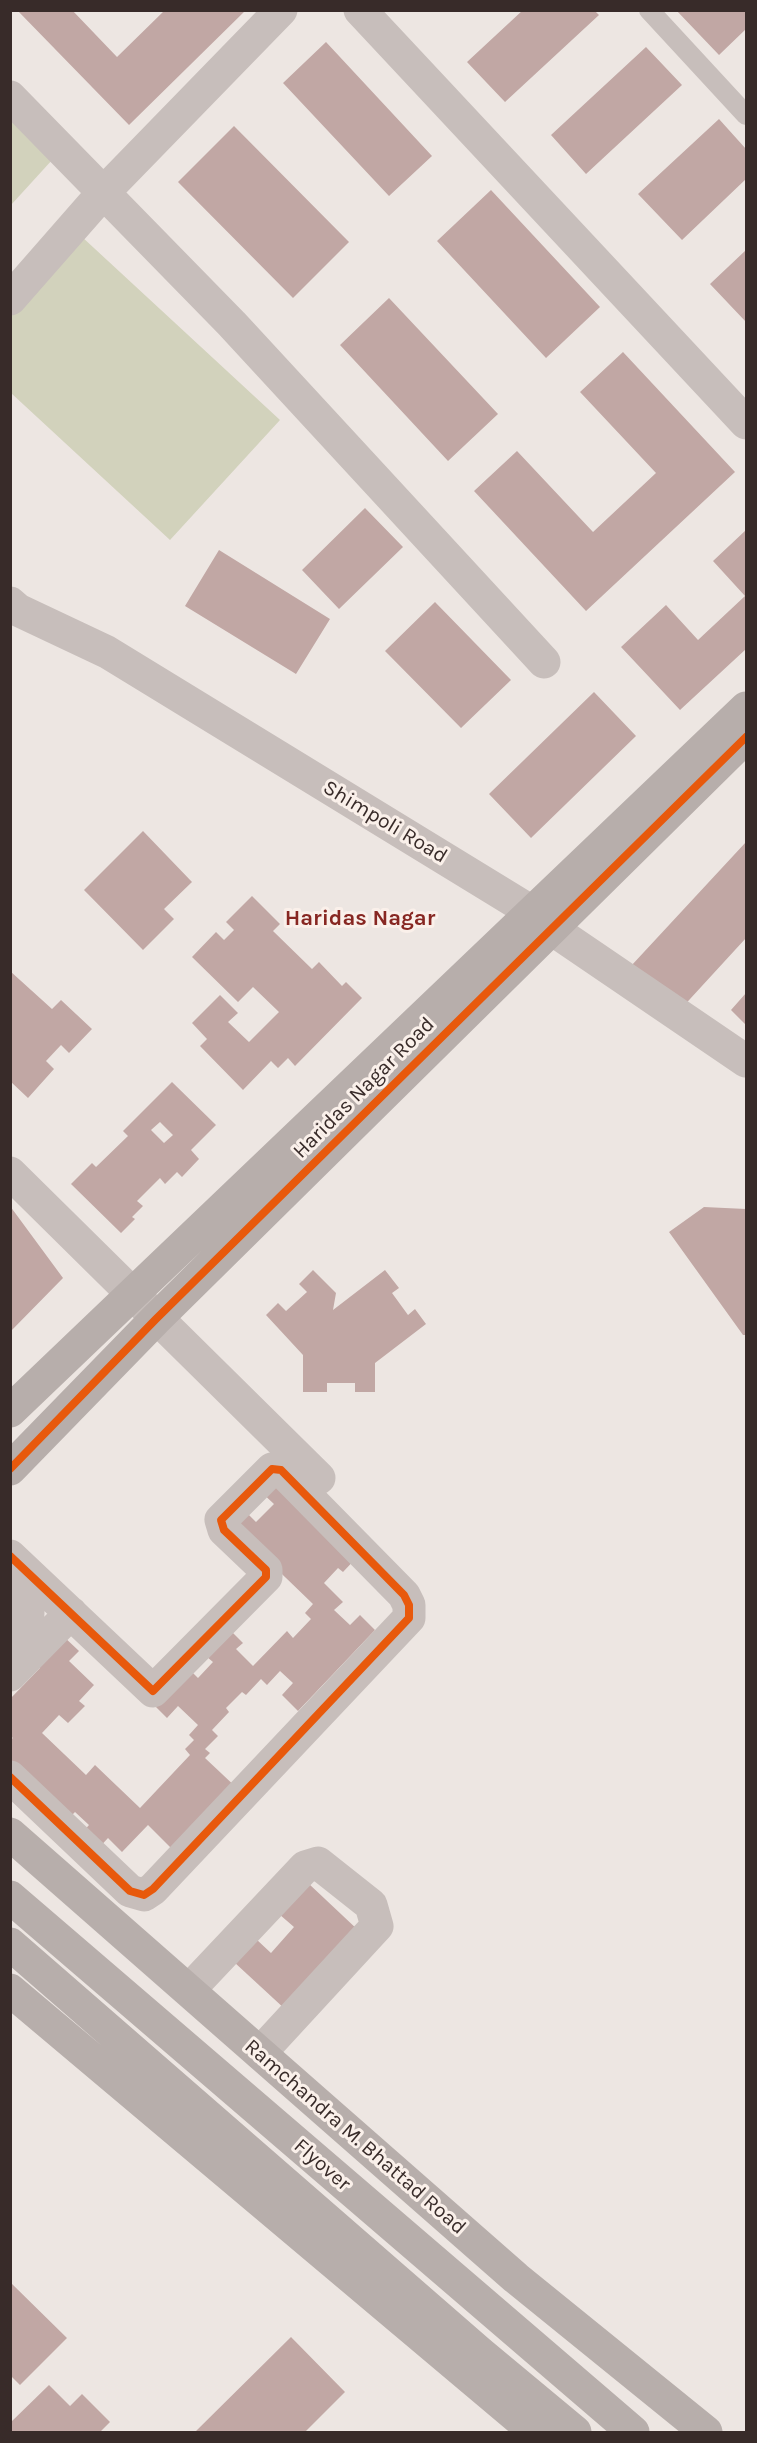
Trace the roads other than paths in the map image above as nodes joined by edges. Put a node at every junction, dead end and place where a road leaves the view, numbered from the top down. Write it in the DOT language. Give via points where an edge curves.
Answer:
graph roads {
  1 [pos="281,10"];
  2 [pos="360,10"];
  3 [pos="649,10"];
  4 [pos="10,98"];
  5 [pos="747,115"];
  6 [pos="103,193"];
  7 [pos="10,299"];
  8 [pos="747,423"];
  9 [pos="10,603"];
  10 [pos="543,662"];
  11 [pos="747,708"];
  12 [pos="747,737"];
  13 [pos="542,920"];
  14 [pos="747,1061"];
  15 [pos="10,1173"];
  16 [pos="133,1294"];
  17 [pos="156,1319"];
  18 [pos="10,1411"];
  19 [pos="10,1469"];
  20 [pos="370,1528"];
  21 [pos="10,1556"];
  22 [pos="10,1595"];
  23 [pos="71,1613"];
  24 [pos="10,1648"];
  25 [pos="10,1675"];
  26 [pos="10,1777"];
  27 [pos="10,1834"];
  28 [pos="10,1897"];
  29 [pos="10,1944"];
  30 [pos="10,1990"];
  31 [pos="189,1990"];
  32 [pos="260,2053"];
  33 [pos="535,2433"];
  34 [pos="575,2433"];
  35 [pos="633,2433"];
  36 [pos="706,2433"];
  1 -- 6 [label="street"];
  2 -- 8 [label="street"];
  3 -- 5 [label="lane"];
  4 -- 6 [label="street"];
  6 -- 7 [label="street"];
  6 -- 10 [label="street" via="232,324"];
  9 -- 13 [label="street, Shimpoli Road" via="106,652"];
  11 -- 13 [label="main road, Haridas Nagar Road"];
  12 -- 13 [label="main road, Haridas Nagar Road"];
  13 -- 14 [label="street, Shimpoli Road"];
  13 -- 16 [label="main road, Haridas Nagar Road"];
  13 -- 17 [label="main road, Haridas Nagar Road"];
  15 -- 16 [label="street"];
  16 -- 17 [label="street"];
  16 -- 18 [label="main road, Haridas Nagar Road"];
  17 -- 19 [label="main road, Haridas Nagar Road"];
  17 -- 20 [label="street"];
  21 -- 23 [label="street"];
  22 -- 24 [label="street" via="28,1613 22,1636"];
  23 -- 25 [label="street"];
  23 -- 26 [label="street" via="153,1691 266,1577 266,1570 224,1530 221,1520 273,1469 281,1470 404,1595 409,1605 409,1618 153,1889 144,1894 130,1891"];
  27 -- 31 [label="main road, Ramchandra M. Bhattad Road"];
  28 -- 35 [label="main road, Flyover"];
  29 -- 34 [label="main road, Flyover"];
  30 -- 33 [label="main road"];
  31 -- 32 [label="main road, Ramchandra M. Bhattad Road"];
  31 -- 32 [label="street" via="305,1867 318,1863 371,1905 377,1926"];
  32 -- 36 [label="main road, Ramchandra M. Bhattad Road" via="516,2278"];
}
